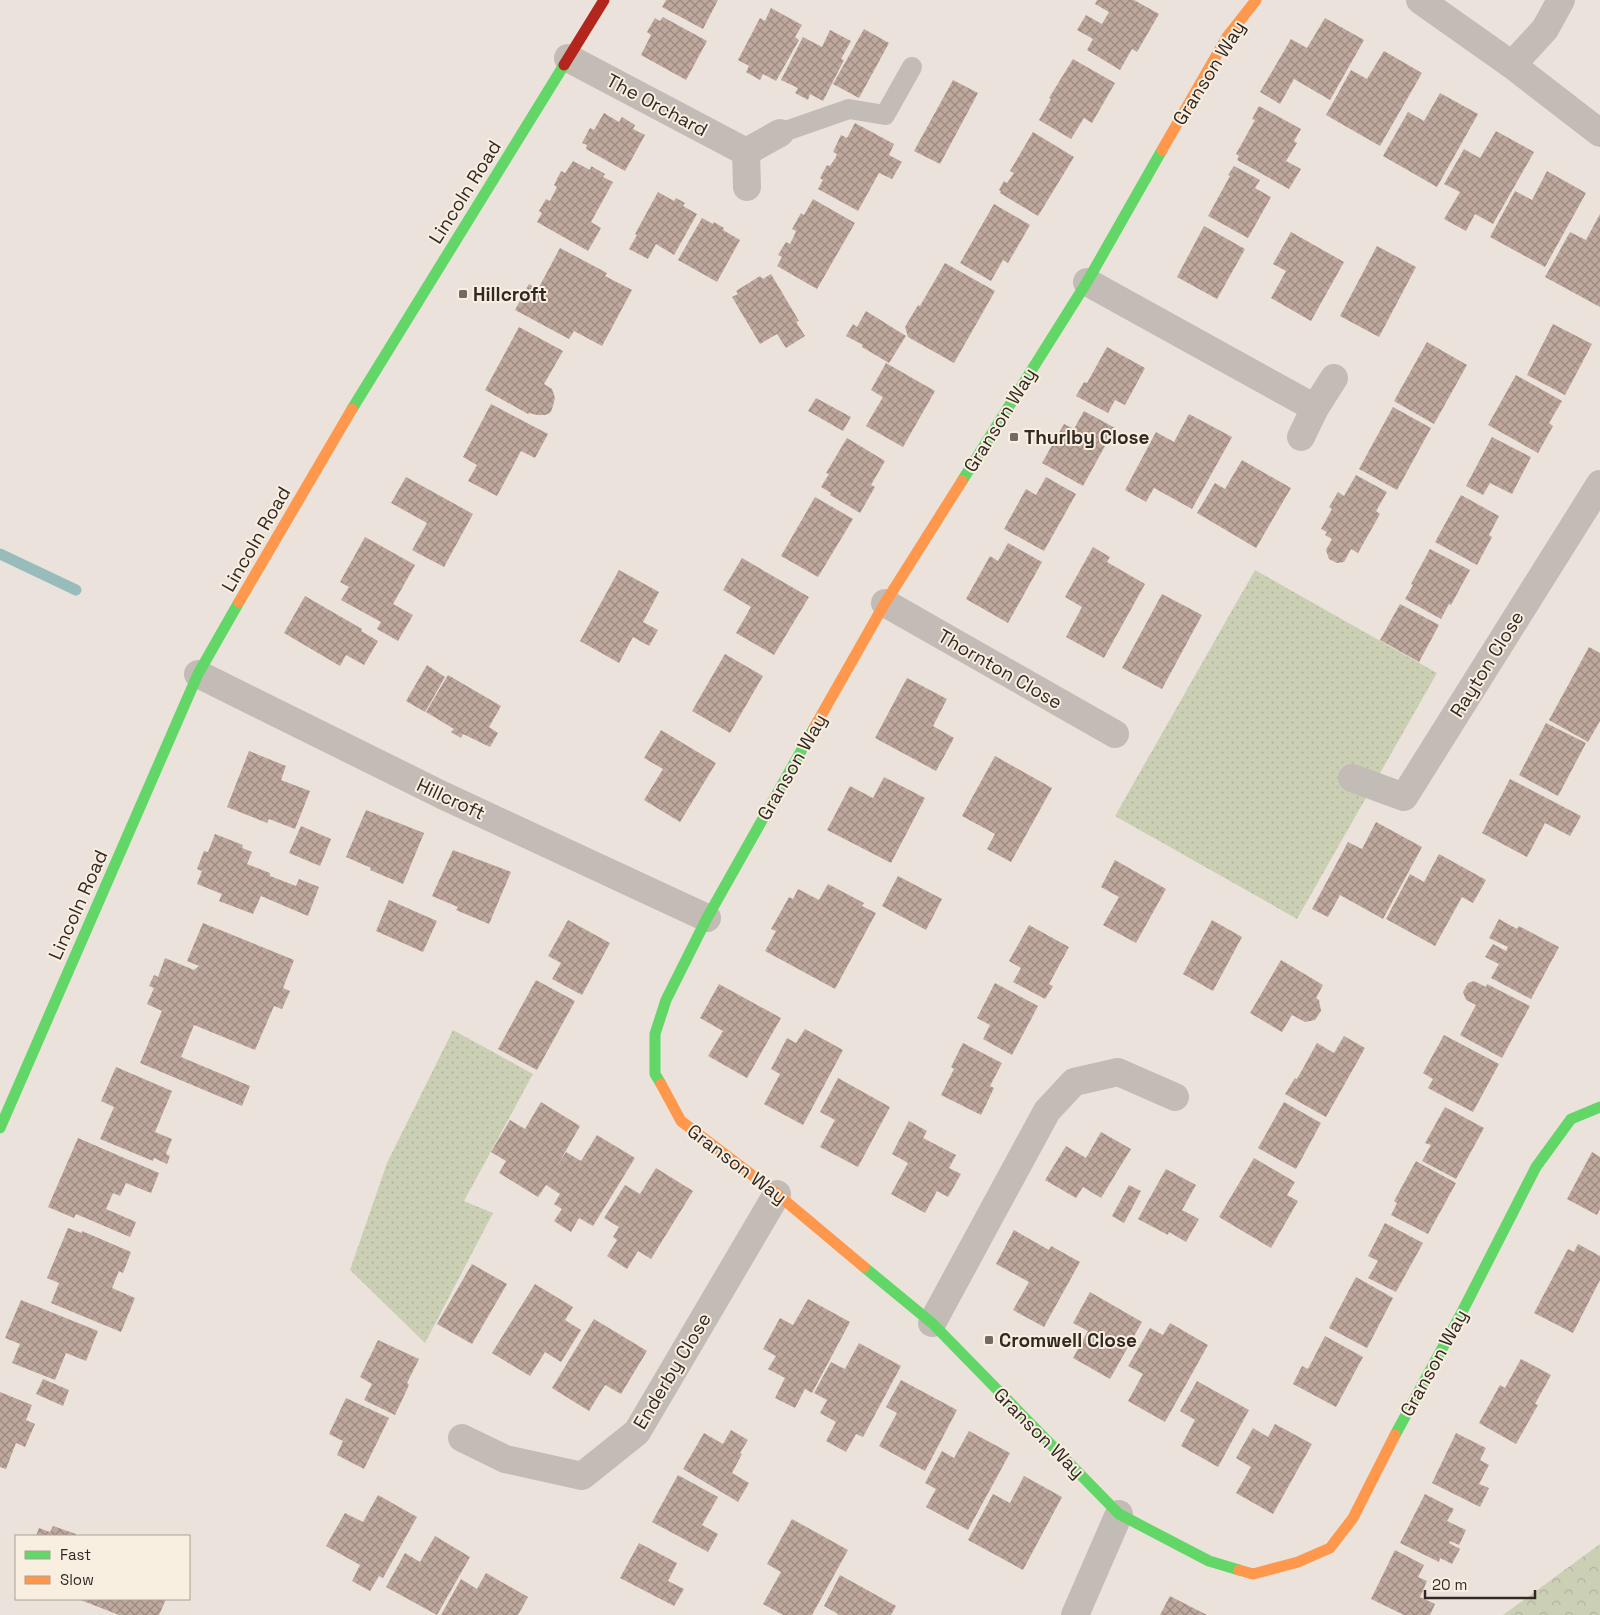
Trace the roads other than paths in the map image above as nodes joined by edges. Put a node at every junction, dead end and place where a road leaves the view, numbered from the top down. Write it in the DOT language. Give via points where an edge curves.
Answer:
graph roads {
  1 [pos="604,0"];
  2 [pos="1256,0"];
  3 [pos="1420,0"];
  4 [pos="1561,0"];
  5 [pos="568,58"];
  6 [pos="1512,65"];
  7 [pos="912,67"];
  8 [pos="780,133"];
  9 [pos="1600,133"];
  10 [pos="746,152"];
  11 [pos="748,187"];
  12 [pos="1087,282"];
  13 [pos="1334,378"];
  14 [pos="1315,408"];
  15 [pos="1302,437"];
  16 [pos="1600,484"];
  17 [pos="885,603"];
  18 [pos="198,674"];
  19 [pos="1115,734"];
  20 [pos="1352,778"];
  21 [pos="707,918"];
  22 [pos="1175,1097"];
  23 [pos="1600,1107"];
  24 [pos="0,1128"];
  25 [pos="777,1194"];
  26 [pos="932,1324"];
  27 [pos="462,1438"];
  28 [pos="1119,1514"];
  29 [pos="1075,1615"];
  1 -- 5 [label="street, Lincoln Road"];
  2 -- 12 [label="street, Granson Way" via="1227,37"];
  3 -- 6 [label="street"];
  4 -- 6 [label="street" via="1545,30"];
  5 -- 10 [label="street, The Orchard"];
  5 -- 18 [label="street, Lincoln Road" via="338,432"];
  6 -- 9 [label="street"];
  7 -- 8 [label="lane" via="885,114 849,108"];
  8 -- 10 [label="street"];
  10 -- 11 [label="street"];
  12 -- 14 [label="street"];
  12 -- 17 [label="street, Granson Way"];
  13 -- 14 [label="street"];
  14 -- 15 [label="street"];
  16 -- 20 [label="street, Rayton Close" via="1404,797"];
  17 -- 19 [label="street, Thornton Close"];
  17 -- 21 [label="street, Granson Way"];
  18 -- 21 [label="street, Hillcroft" via="442,795"];
  18 -- 24 [label="street, Lincoln Road"];
  21 -- 25 [label="street, Granson Way" via="666,1000 655,1034 655,1074 681,1121"];
  22 -- 26 [label="street" via="1118,1072 1074,1082 1047,1111"];
  23 -- 28 [label="street, Granson Way" via="1571,1119 1536,1167 1353,1518 1330,1548 1298,1562 1253,1574 1209,1561"];
  25 -- 26 [label="street, Granson Way"];
  25 -- 27 [label="street, Enderby Close" via="637,1432 582,1476 505,1459"];
  26 -- 28 [label="street, Granson Way"];
  28 -- 29 [label="street"];
}
